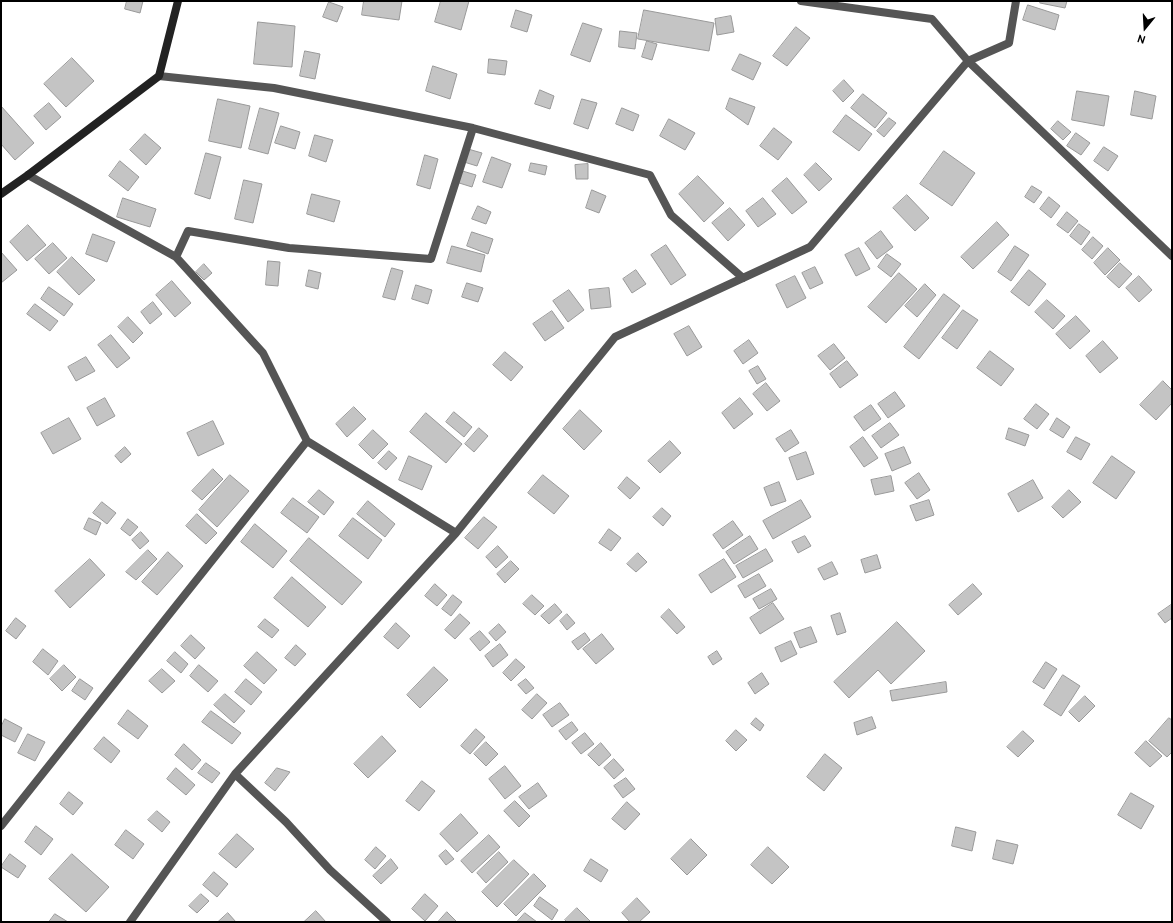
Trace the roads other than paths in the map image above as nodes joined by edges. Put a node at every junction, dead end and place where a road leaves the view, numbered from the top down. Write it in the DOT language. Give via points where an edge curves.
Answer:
graph roads {
  1 [pos="178,1"];
  2 [pos="801,1"];
  3 [pos="1016,1"];
  4 [pos="968,61"];
  5 [pos="159,76"];
  6 [pos="473,128"];
  7 [pos="28,175"];
  8 [pos="1,194"];
  9 [pos="1172,256"];
  10 [pos="176,257"];
  11 [pos="742,278"];
  12 [pos="307,441"];
  13 [pos="456,533"];
  14 [pos="235,774"];
  15 [pos="1,826"];
  16 [pos="130,922"];
  17 [pos="387,922"];
  1 -- 5 [label="street"];
  2 -- 4 [label="street" via="932,19"];
  3 -- 4 [label="street" via="1009,43"];
  4 -- 9 [label="street"];
  4 -- 11 [label="street" via="810,247"];
  5 -- 6 [label="street" via="274,88"];
  5 -- 7 [label="street"];
  6 -- 10 [label="street" via="431,259 289,248 188,231"];
  6 -- 11 [label="street" via="650,175 671,215"];
  7 -- 8 [label="street"];
  7 -- 10 [label="street"];
  10 -- 12 [label="street" via="263,353"];
  11 -- 13 [label="street" via="615,337"];
  12 -- 13 [label="street"];
  12 -- 15 [label="street"];
  13 -- 14 [label="street"];
  14 -- 16 [label="street"];
  14 -- 17 [label="street" via="286,822 330,870"];
}
